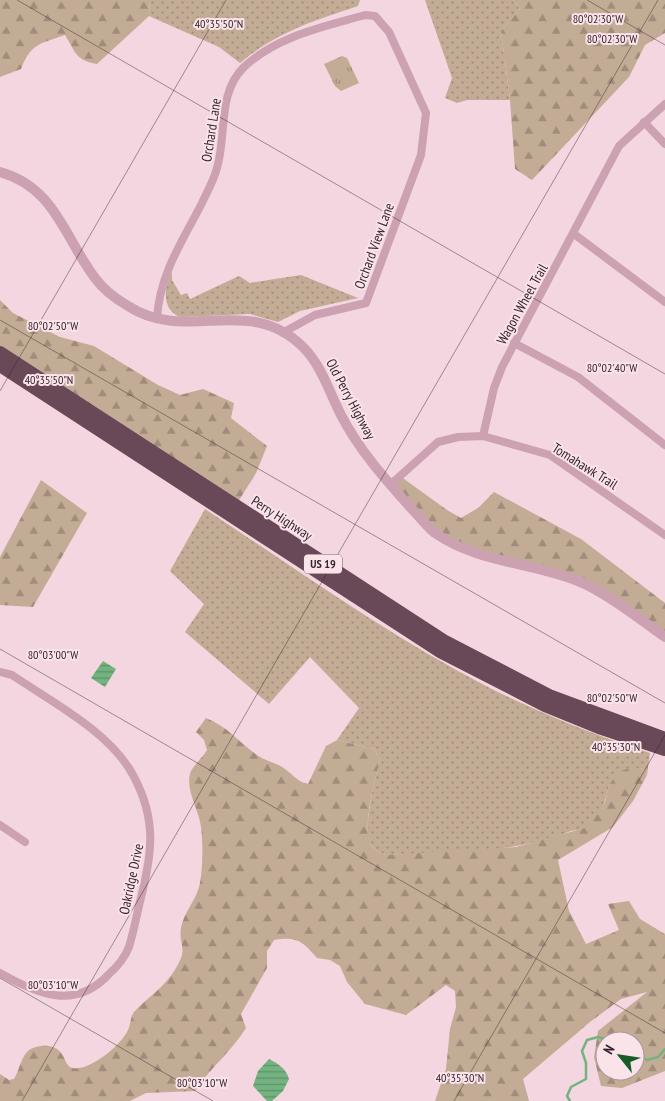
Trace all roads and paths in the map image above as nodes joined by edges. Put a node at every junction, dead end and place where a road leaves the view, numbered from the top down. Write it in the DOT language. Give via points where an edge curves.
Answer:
graph roads {
  1 [pos="665,104"];
  2 [pos="426,113"];
  3 [pos="644,122"];
  4 [pos="665,144"];
  5 [pos="0,172"];
  6 [pos="574,234"];
  7 [pos="665,302"];
  8 [pos="157,318"];
  9 [pos="284,332"];
  10 [pos="514,343"];
  11 [pos="1,363"];
  12 [pos="482,436"];
  13 [pos="665,445"];
  14 [pos="390,485"];
  15 [pos="665,535"];
  16 [pos="665,637"];
  17 [pos="0,672"];
  18 [pos="665,738"];
  19 [pos="665,749"];
  20 [pos="0,825"];
  21 [pos="24,842"];
  22 [pos="0,973"];
  1 -- 3 [label="street, Wagon Wheel Trail"];
  2 -- 8 [label="street, Orchard Lane" via="380,19 365,14 289,38 264,52 236,77 229,90 217,170 167,269 158,294"];
  2 -- 9 [label="street, Orchard View Lane" via="421,154 366,303 315,315"];
  3 -- 4 [label="street"];
  3 -- 6 [label="street, Wagon Wheel Trail" via="619,146"];
  5 -- 8 [label="street, Old Perry Highway" via="25,182 43,197 105,288 129,307"];
  6 -- 7 [label="street"];
  6 -- 10 [label="street, Wagon Wheel Trail"];
  8 -- 9 [label="street, Old Perry Highway" via="180,323 238,319 256,321"];
  9 -- 14 [label="street, Old Perry Highway" via="315,360 341,416 364,453"];
  10 -- 12 [label="street, Wagon Wheel Trail" via="497,379"];
  10 -- 13 [label="street" via="572,373"];
  11 -- 18 [label="highway, Perry Highway / US 19" via="445,642 550,696"];
  11 -- 19 [label="highway, Perry Highway / US 19" via="440,652 545,705"];
  12 -- 14 [label="street" via="438,442"];
  12 -- 15 [label="street, Tomahawk Trail" via="550,456"];
  14 -- 16 [label="street, Old Perry Highway" via="432,530 452,545 474,554 579,581"];
  17 -- 22 [label="street, Oakridge Drive" via="12,675 115,748 146,802 152,839 128,948 101,983 87,992 70,996 49,995 31,990"];
  20 -- 21 [label="street"];
}
